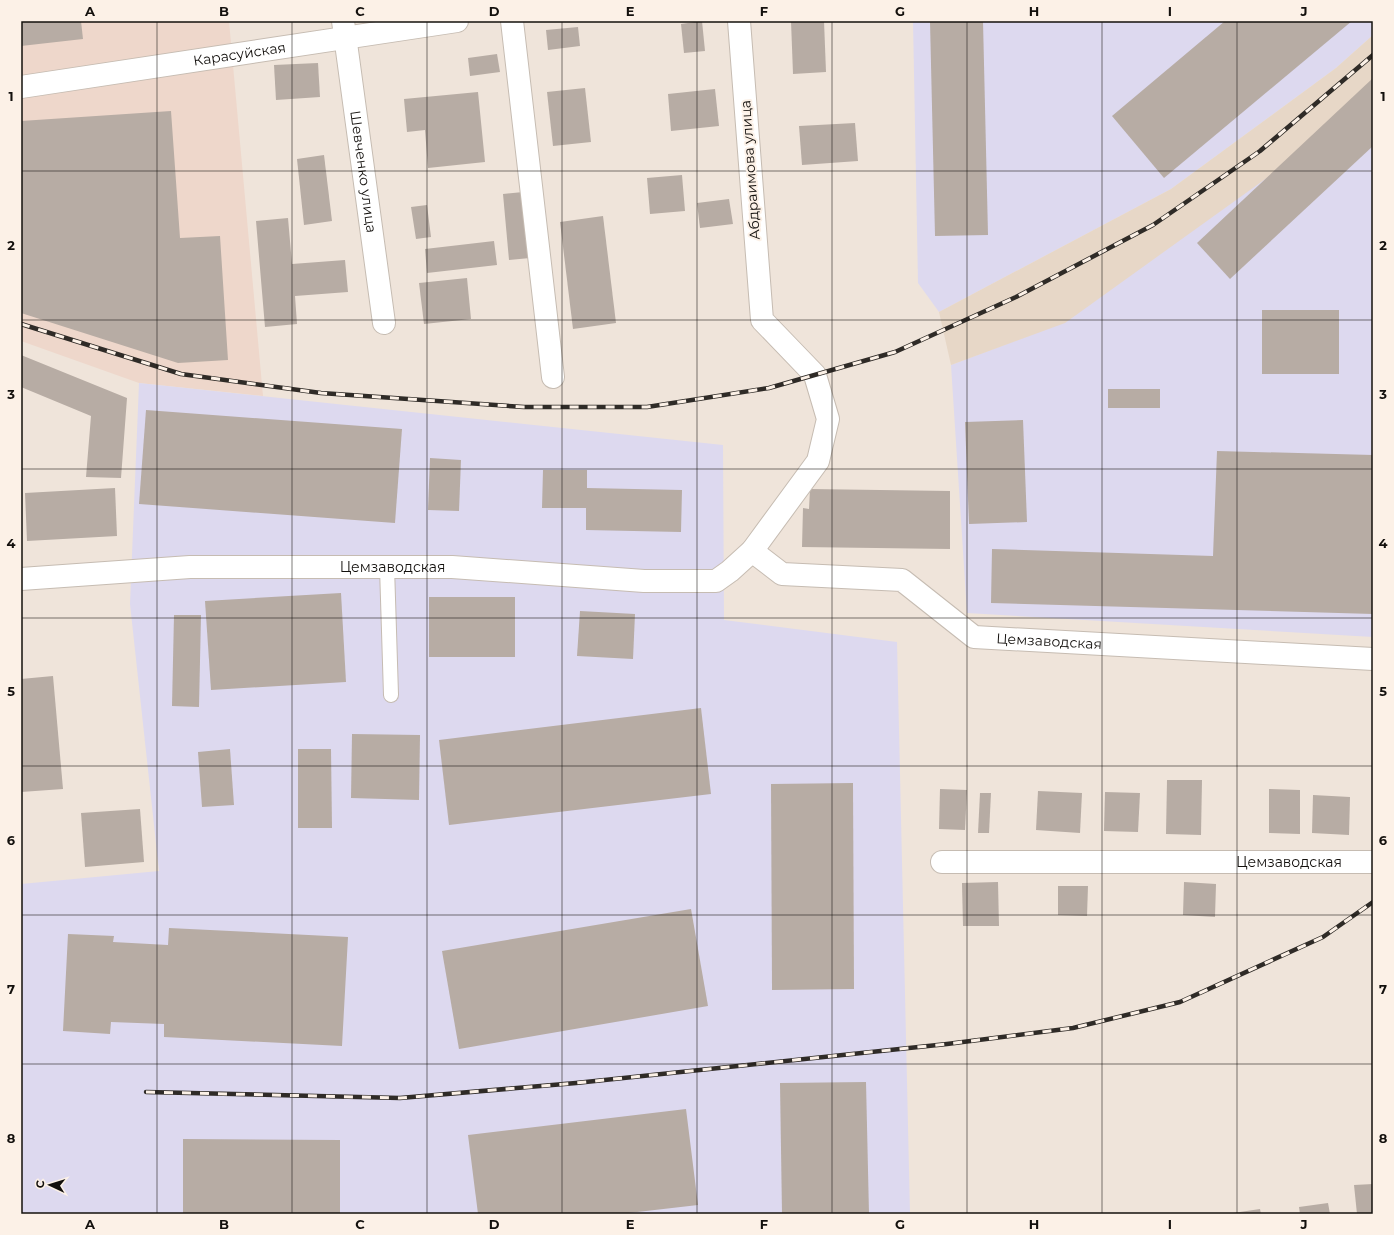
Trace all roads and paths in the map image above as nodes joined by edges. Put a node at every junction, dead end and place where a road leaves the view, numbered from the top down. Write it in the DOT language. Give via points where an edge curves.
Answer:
graph roads {
  1 [pos="457,21"];
  2 [pos="512,21"];
  3 [pos="739,21"];
  4 [pos="343,30"];
  5 [pos="21,88"];
  6 [pos="384,323"];
  7 [pos="553,377"];
  8 [pos="828,419"];
  9 [pos="752,551"];
  10 [pos="387,567"];
  11 [pos="21,579"];
  12 [pos="1373,659"];
  13 [pos="391,695"];
  14 [pos="942,862"];
  15 [pos="1373,862"];
  1 -- 4 [label="street, Карасуйская"];
  2 -- 7 [label="street"];
  3 -- 8 [label="street, Абдраимова улица" via="762,320 815,375"];
  4 -- 5 [label="street, Карасуйская"];
  4 -- 6 [label="street, Шевченко улица"];
  8 -- 9 [label="street, Цемзаводская" via="818,461"];
  9 -- 10 [label="street, Цемзаводская" via="716,581 644,581 452,566"];
  9 -- 12 [label="street, Цемзаводская" via="782,574 902,580 974,638"];
  10 -- 11 [label="street, Цемзаводская" via="190,567"];
  10 -- 13 [label="lane"];
  14 -- 15 [label="street, Цемзаводская"];
}
